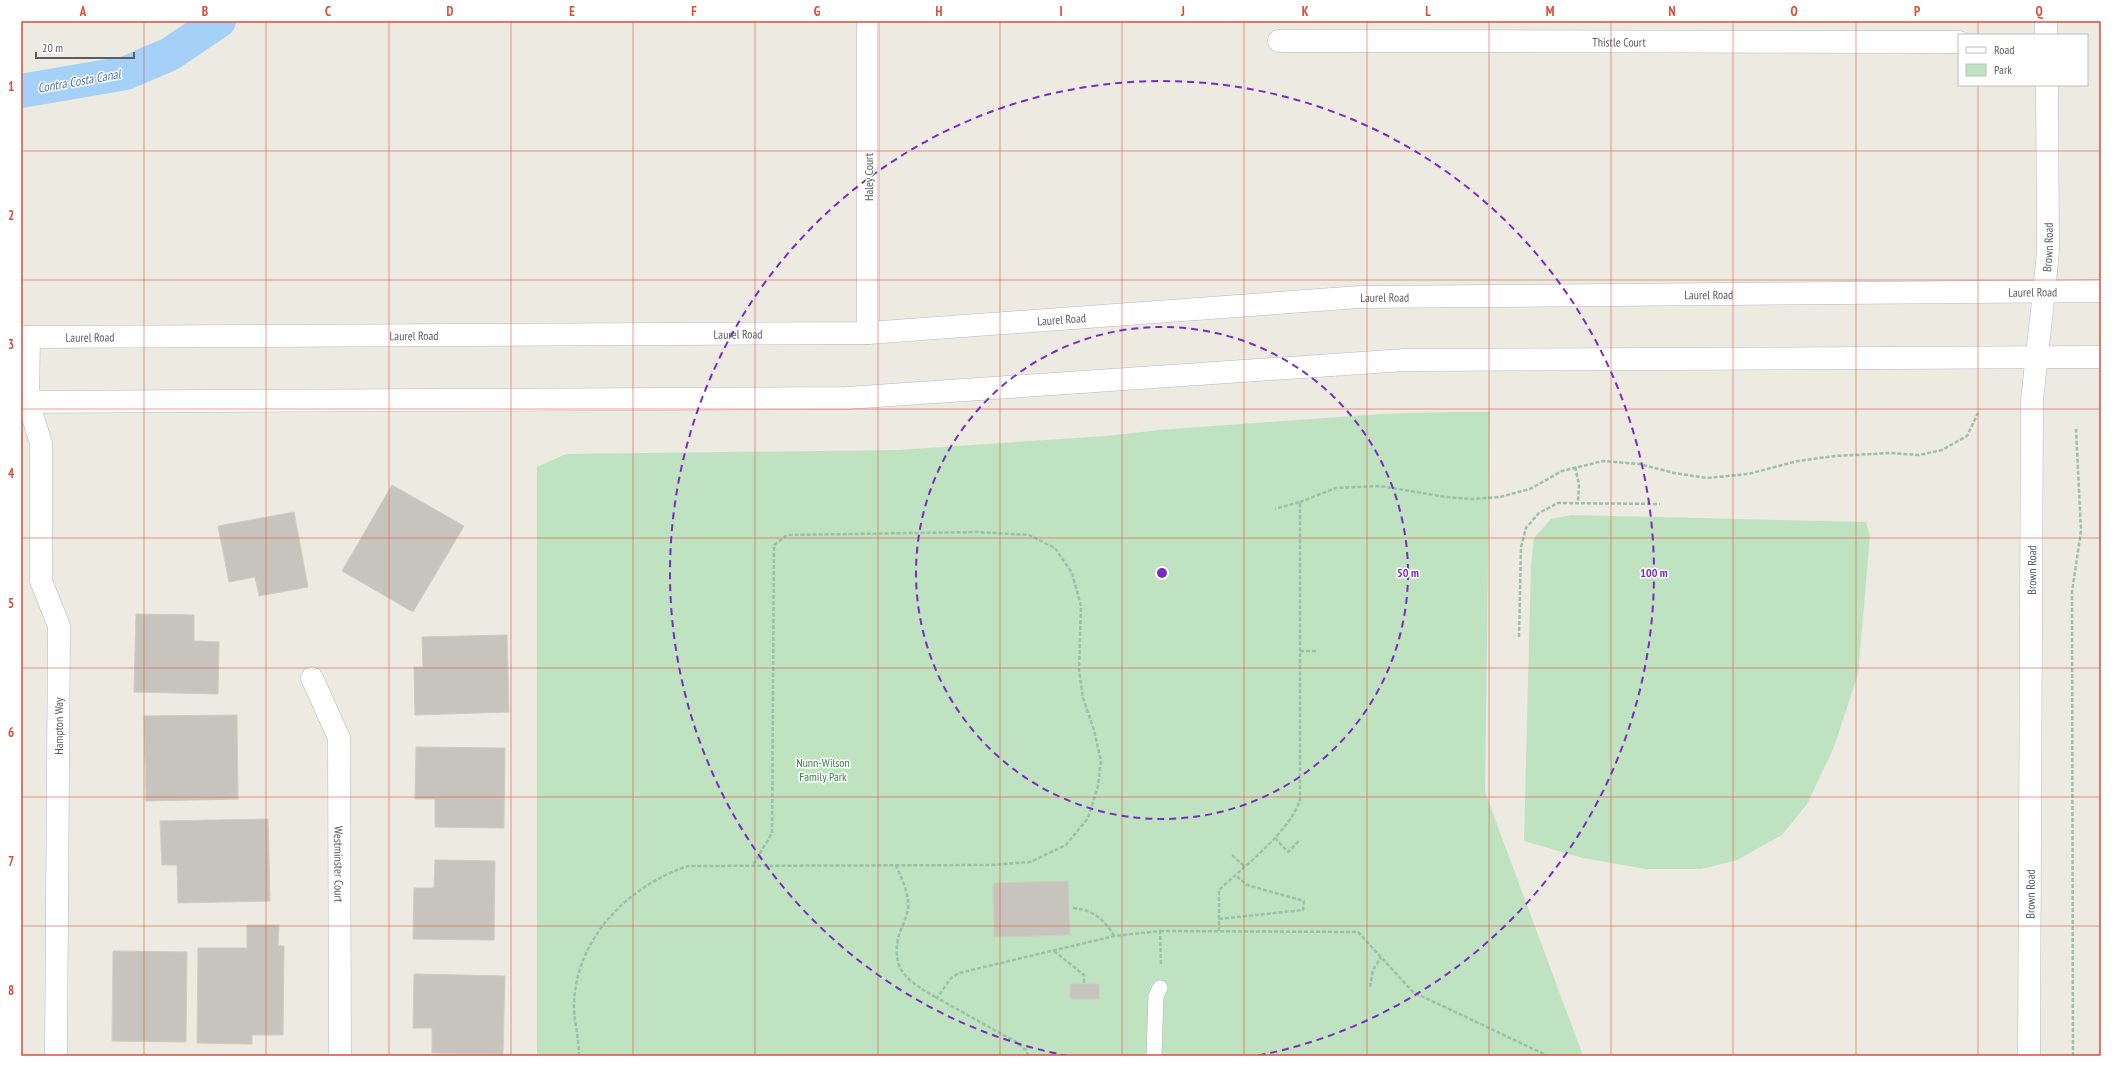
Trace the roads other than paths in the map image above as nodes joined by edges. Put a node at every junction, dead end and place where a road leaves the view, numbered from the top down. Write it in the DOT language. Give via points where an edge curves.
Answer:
graph roads {
  1 [pos="868,21"];
  2 [pos="2046,21"];
  3 [pos="2046,34"];
  4 [pos="1279,41"];
  5 [pos="1958,42"];
  6 [pos="2047,86"];
  7 [pos="2101,291"];
  8 [pos="2044,292"];
  9 [pos="868,333"];
  10 [pos="25,337"];
  11 [pos="2036,356"];
  12 [pos="2101,357"];
  13 [pos="23,405"];
  14 [pos="312,678"];
  15 [pos="1160,988"];
  16 [pos="56,1056"];
  17 [pos="340,1056"];
  18 [pos="1154,1056"];
  19 [pos="2029,1056"];
  1 -- 9 [label="main road, Haley Court"];
  2 -- 3 [label="main road"];
  4 -- 5 [label="main road, Thistle Court"];
  6 -- 8 [label="main road, Brown Road" via="2048,251"];
  7 -- 8 [label="main road, Laurel Road"];
  8 -- 9 [label="main road, Laurel Road" via="1360,297"];
  8 -- 11 [label="main road, Brown Road"];
  9 -- 10 [label="main road, Laurel Road"];
  10 -- 13 [label="main road, Hampton Way"];
  11 -- 12 [label="main road"];
  11 -- 13 [label="main road" via="1406,360 848,398"];
  11 -- 19 [label="main road, Brown Road" via="2032,400"];
  13 -- 16 [label="main road, Hampton Way" via="41,443 41,581 59,626"];
  14 -- 17 [label="main road, Westminster Court" via="339,738"];
  15 -- 18 [label="lane" via="1156,996"];
}
